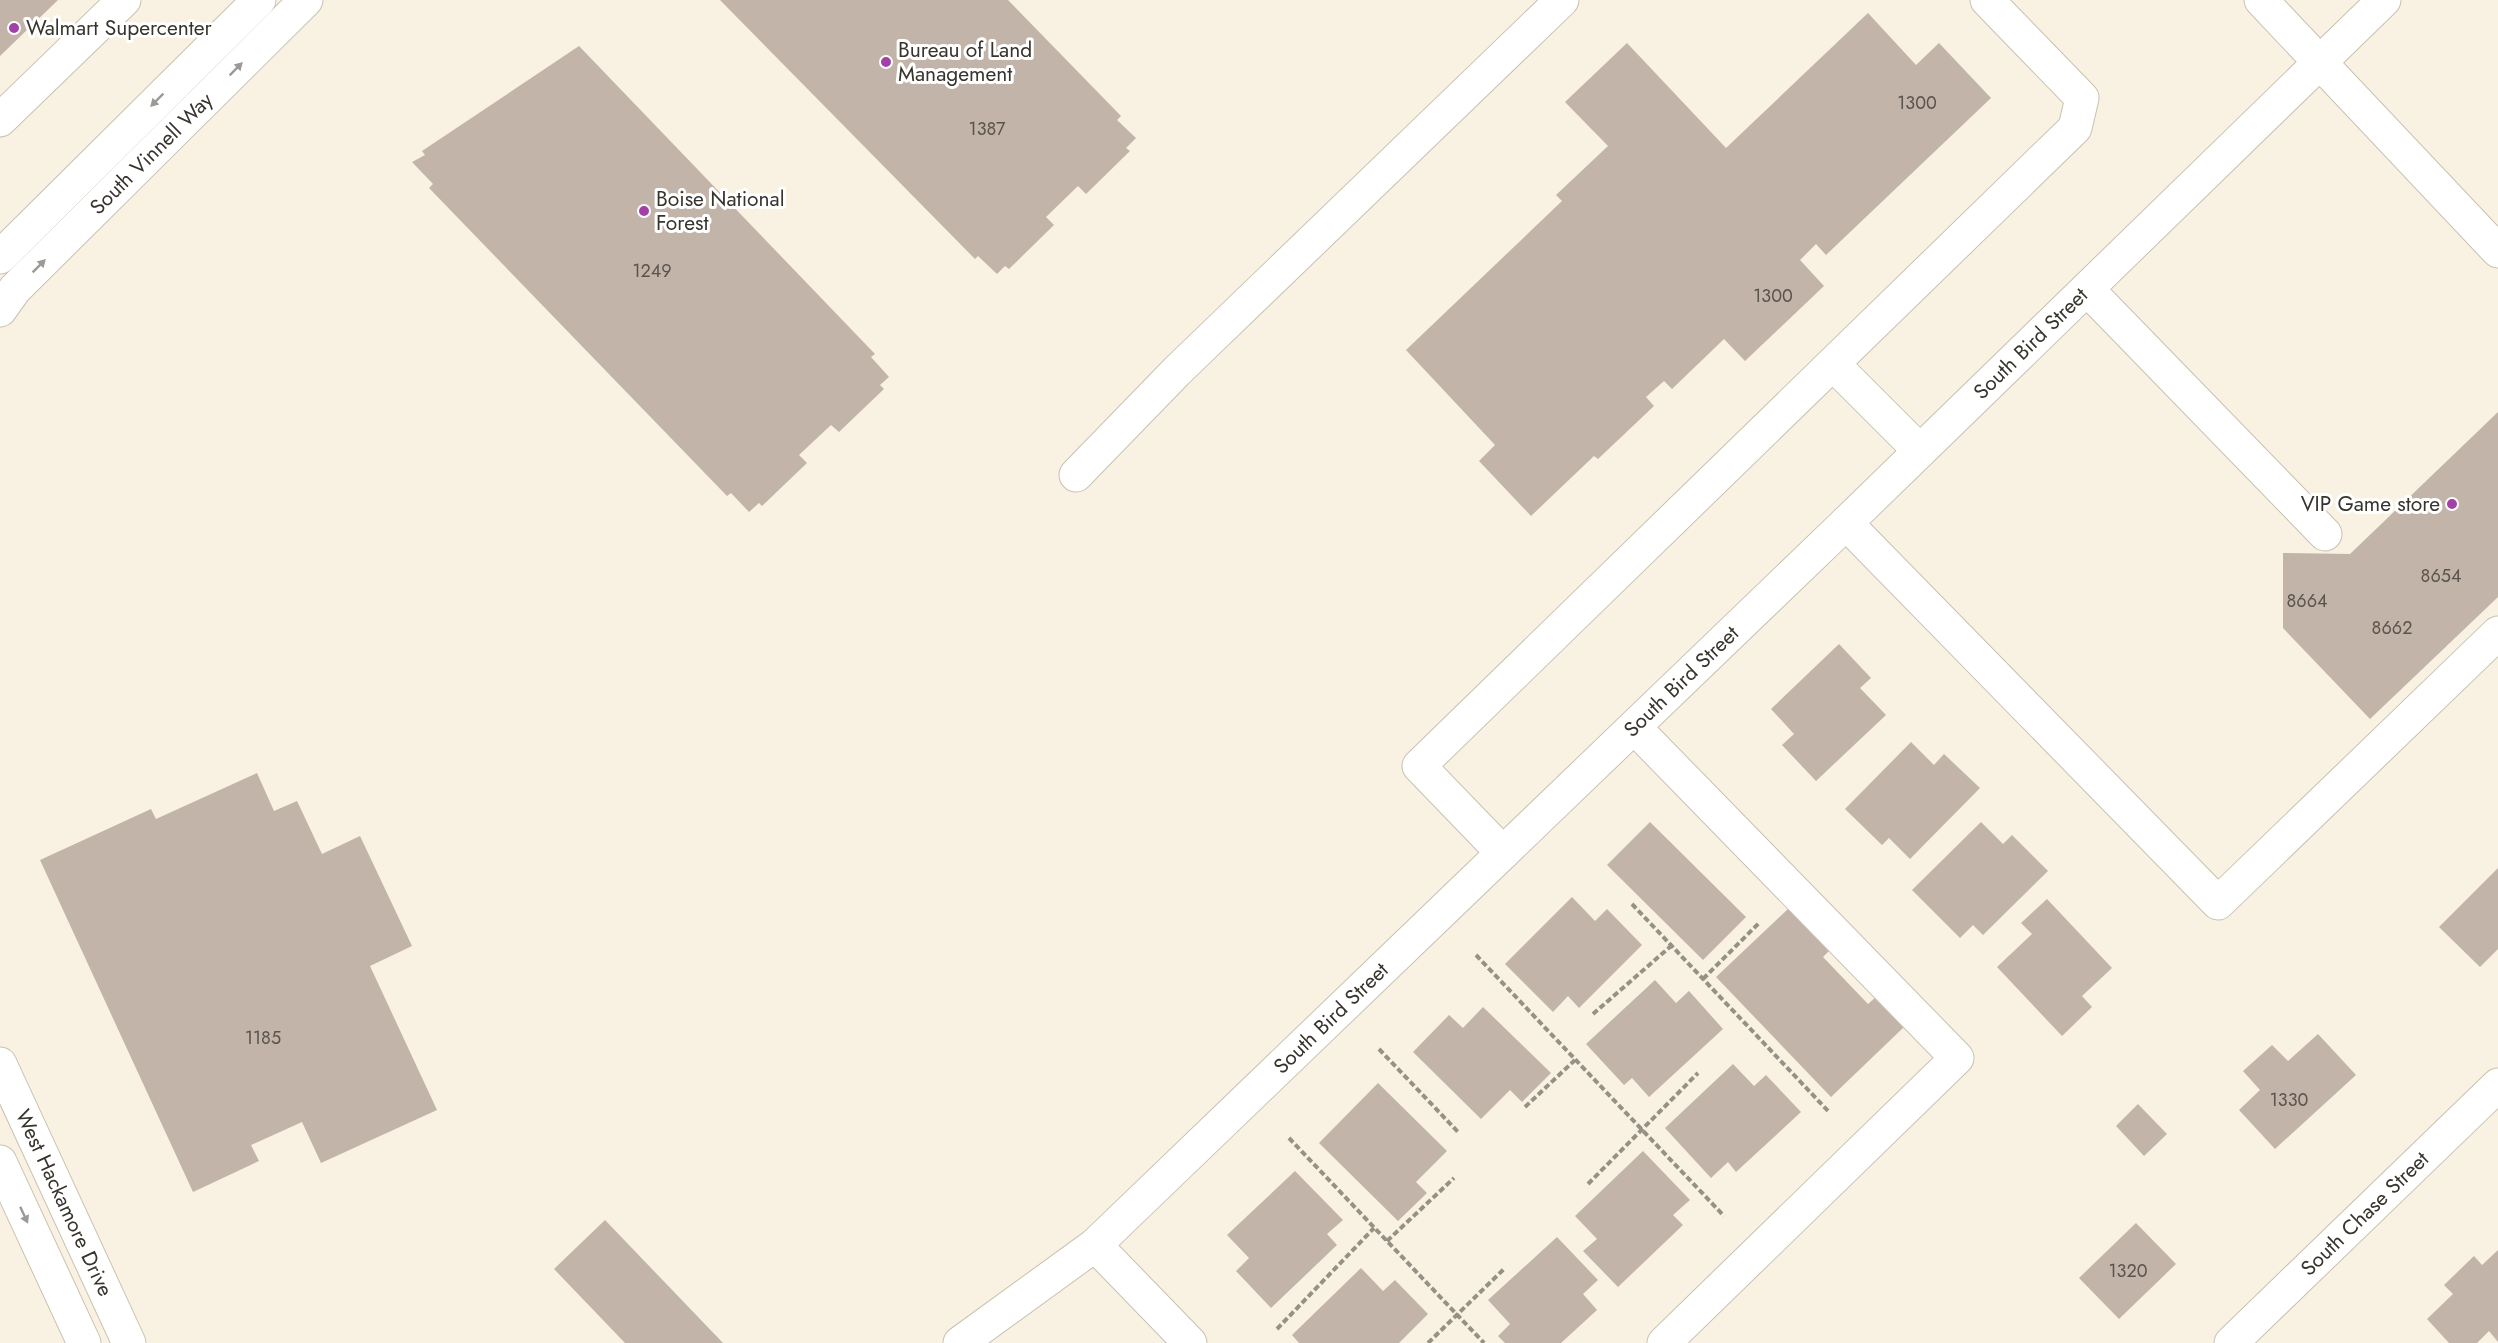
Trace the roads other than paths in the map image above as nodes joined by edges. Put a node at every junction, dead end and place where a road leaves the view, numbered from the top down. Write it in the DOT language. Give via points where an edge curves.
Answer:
graph roads {
  1 [pos="124,0"];
  2 [pos="259,0"];
  3 [pos="306,0"];
  4 [pos="1562,0"];
  5 [pos="1988,0"];
  6 [pos="2261,0"];
  7 [pos="2384,0"];
  8 [pos="2320,62"];
  9 [pos="184,74"];
  10 [pos="208,97"];
  11 [pos="0,120"];
  12 [pos="2498,251"];
  13 [pos="0,257"];
  14 [pos="5,289"];
  15 [pos="2087,289"];
  16 [pos="1833,364"];
  17 [pos="1920,451"];
  18 [pos="1076,475"];
  19 [pos="1846,523"];
  20 [pos="2325,534"];
  21 [pos="2498,633"];
  22 [pos="1634,727"];
  23 [pos="1503,854"];
  24 [pos="0,1064"];
  25 [pos="2498,1085"];
  26 [pos="0,1162"];
  27 [pos="1095,1245"];
  28 [pos="84,1343"];
  29 [pos="129,1343"];
  30 [pos="960,1343"];
  31 [pos="1190,1343"];
  32 [pos="1664,1343"];
  33 [pos="2230,1343"];
  1 -- 11 [label="street"];
  2 -- 9 [label="street, South Vinnell Way"];
  10 -- 3 [label="street, South Vinnell Way, one-way"];
  4 -- 18 [label="street" via="1177,371"];
  5 -- 16 [label="street" via="2082,98 2075,128"];
  6 -- 8 [label="street"];
  7 -- 8 [label="street, South Bird Street"];
  8 -- 12 [label="street"];
  8 -- 15 [label="street, South Bird Street"];
  9 -- 10 [label="street"];
  9 -- 13 [label="street, South Vinnell Way, one-way"];
  14 -- 10 [label="street, South Vinnell Way, one-way"];
  15 -- 17 [label="street, South Bird Street"];
  15 -- 20 [label="street"];
  16 -- 17 [label="street"];
  16 -- 23 [label="street" via="1419,766"];
  17 -- 19 [label="street, South Bird Street"];
  19 -- 21 [label="street" via="2218,903"];
  19 -- 22 [label="street, South Bird Street"];
  22 -- 23 [label="street, South Bird Street"];
  22 -- 32 [label="street" via="1957,1058"];
  23 -- 27 [label="street, South Bird Street"];
  24 -- 29 [label="street, West Hackamore Drive"];
  25 -- 33 [label="street, South Chase Street"];
  26 -- 28 [label="street, West Hackamore Drive, one-way"];
  27 -- 30 [label="street, South Bird Street"];
  27 -- 31 [label="street"];
}
